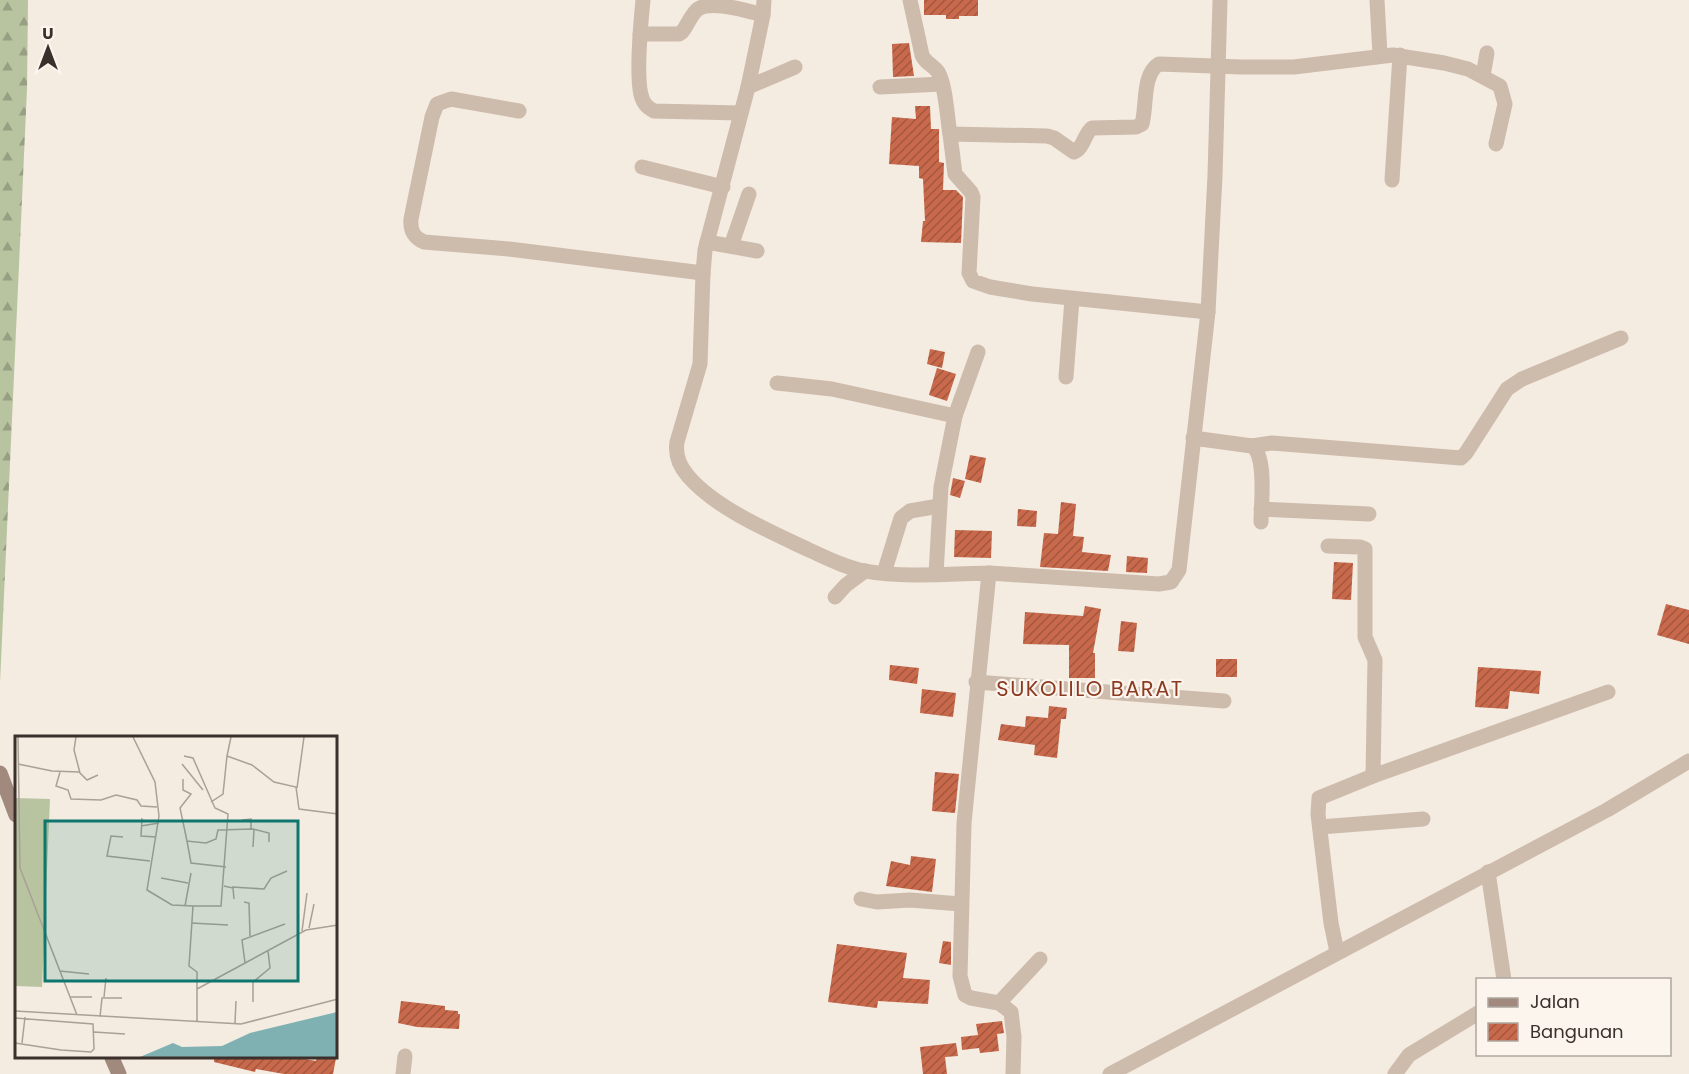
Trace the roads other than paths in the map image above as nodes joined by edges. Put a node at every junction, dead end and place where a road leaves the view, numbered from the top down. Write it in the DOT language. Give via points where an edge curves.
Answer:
graph roads {
  1 [pos="643,0"];
  2 [pos="910,0"];
  3 [pos="1220,0"];
  4 [pos="1377,0"];
  5 [pos="763,8"];
  6 [pos="640,34"];
  7 [pos="1487,53"];
  8 [pos="1380,55"];
  9 [pos="1400,55"];
  10 [pos="795,66"];
  11 [pos="1218,67"];
  12 [pos="1483,76"];
  13 [pos="942,84"];
  14 [pos="748,87"];
  15 [pos="880,87"];
  16 [pos="519,111"];
  17 [pos="740,113"];
  18 [pos="950,134"];
  19 [pos="1496,144"];
  20 [pos="642,166"];
  21 [pos="1392,180"];
  22 [pos="723,187"];
  23 [pos="749,194"];
  24 [pos="707,242"];
  25 [pos="731,246"];
  26 [pos="757,251"];
  27 [pos="703,273"];
  28 [pos="1072,298"];
  29 [pos="1208,312"];
  30 [pos="1621,338"];
  31 [pos="978,352"];
  32 [pos="1066,377"];
  33 [pos="777,383"];
  34 [pos="955,416"];
  35 [pos="1193,438"];
  36 [pos="1252,446"];
  37 [pos="939,506"];
  38 [pos="1369,514"];
  39 [pos="1328,546"];
  40 [pos="865,571"];
  41 [pos="884,573"];
  42 [pos="989,573"];
  43 [pos="936,574"];
  44 [pos="835,597"];
  45 [pos="976,682"];
  46 [pos="1608,692"];
  47 [pos="1224,701"];
  48 [pos="1689,761"];
  49 [pos="0,773"];
  50 [pos="1372,776"];
  51 [pos="15,812"];
  52 [pos="1423,819"];
  53 [pos="1320,826"];
  54 [pos="1488,872"];
  55 [pos="861,899"];
  56 [pos="961,904"];
  57 [pos="1337,952"];
  58 [pos="1040,958"];
  59 [pos="1504,978"];
  60 [pos="999,1004"];
  61 [pos="1476,1014"];
  62 [pos="405,1056"];
  63 [pos="112,1059"];
  64 [pos="119,1074"];
  65 [pos="403,1074"];
  66 [pos="1013,1074"];
  67 [pos="1110,1074"];
  68 [pos="1395,1074"];
  1 -- 6 [label="street"];
  2 -- 13 [label="street" via="922,55"];
  3 -- 11 [label="street"];
  4 -- 8 [label="street"];
  5 -- 6 [label="street" via="701,8 679,34"];
  5 -- 14 [label="street"];
  6 -- 17 [label="street" via="640,96 648,108"];
  7 -- 12 [label="street"];
  8 -- 9 [label="street"];
  8 -- 11 [label="street" via="1302,66"];
  9 -- 12 [label="street" via="1459,66"];
  9 -- 21 [label="street"];
  10 -- 14 [label="street"];
  11 -- 18 [label="street" via="1165,63 1154,67 1148,78 1142,124 1092,128 1074,152 1047,136"];
  11 -- 29 [label="street"];
  12 -- 19 [label="street" via="1498,83 1504,95"];
  13 -- 15 [label="street"];
  13 -- 18 [label="street"];
  14 -- 17 [label="street"];
  16 -- 27 [label="street" via="451,99 437,104 411,219 415,237 424,242"];
  17 -- 22 [label="street"];
  18 -- 28 [label="street" via="955,174 973,197 969,273 972,279 990,287"];
  20 -- 22 [label="street"];
  22 -- 24 [label="street"];
  23 -- 25 [label="street"];
  24 -- 25 [label="street"];
  24 -- 27 [label="street"];
  25 -- 26 [label="street"];
  27 -- 40 [label="street" via="701,354 698,377 676,442 680,464 710,496 746,519"];
  28 -- 29 [label="street"];
  28 -- 32 [label="street"];
  29 -- 35 [label="street"];
  30 -- 36 [label="street" via="1522,378 1506,389 1461,458 1272,443"];
  31 -- 34 [label="street"];
  33 -- 34 [label="street" via="832,390"];
  34 -- 37 [label="street"];
  35 -- 36 [label="street"];
  35 -- 42 [label="street" via="1182,557 1171,582"];
  36 -- 38 [label="street" via="1262,468 1261,516"];
  37 -- 41 [label="street" via="910,511 901,518"];
  37 -- 43 [label="street"];
  39 -- 50 [label="street" via="1365,549 1365,637 1375,660"];
  40 -- 41 [label="street"];
  40 -- 44 [label="street"];
  41 -- 43 [label="street"];
  42 -- 43 [label="street"];
  42 -- 45 [label="street"];
  45 -- 47 [label="street"];
  45 -- 56 [label="street"];
  46 -- 50 [label="street"];
  48 -- 54 [label="street" via="1607,810"];
  49 -- 51 [label="main road"];
  50 -- 53 [label="street" via="1319,798"];
  52 -- 53 [label="street"];
  53 -- 57 [label="street" via="1330,923"];
  54 -- 57 [label="street"];
  54 -- 59 [label="street"];
  55 -- 56 [label="street"];
  56 -- 60 [label="street" via="963,992 971,998"];
  57 -- 67 [label="street"];
  58 -- 60 [label="street"];
  60 -- 66 [label="street" via="1012,1016"];
  61 -- 68 [label="street" via="1409,1055"];
  62 -- 65 [label="street"];
  63 -- 64 [label="main road"];
}
